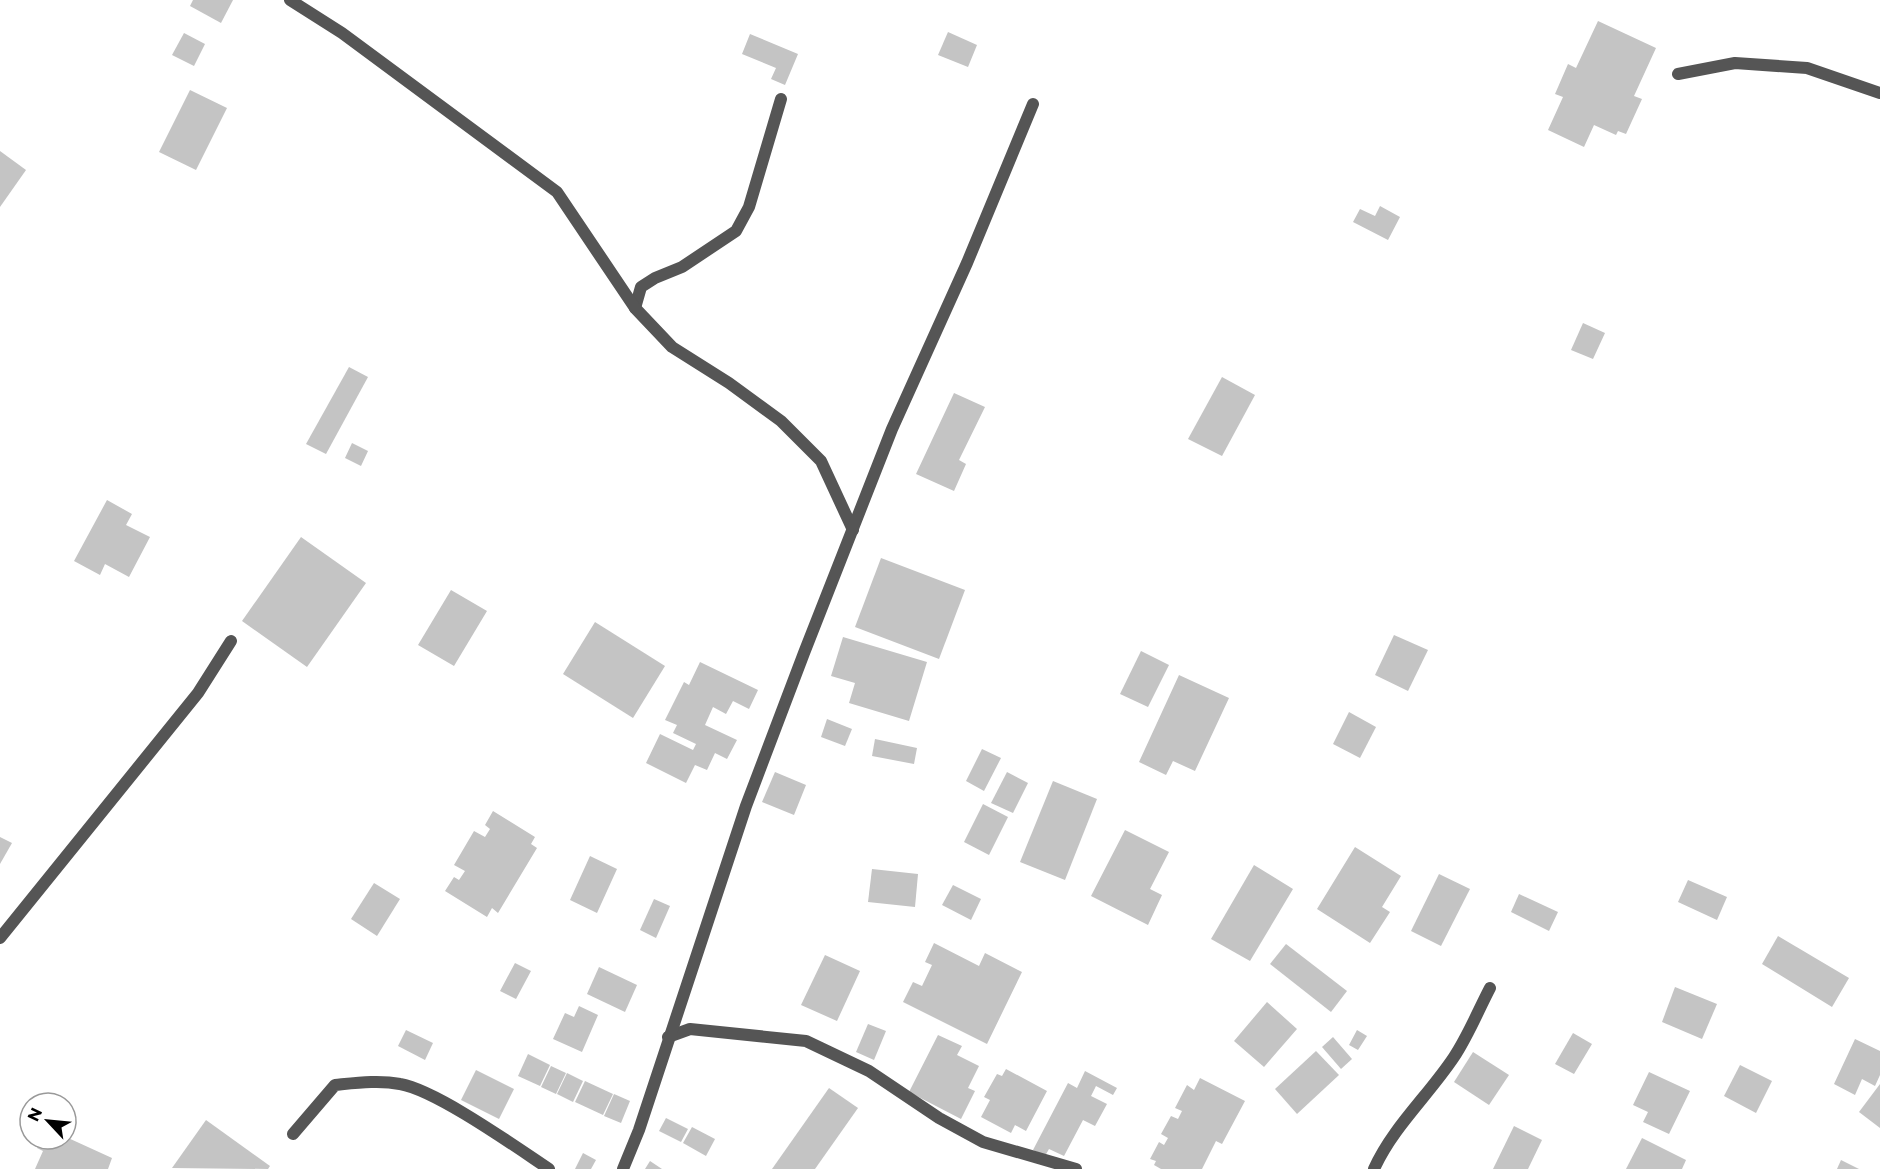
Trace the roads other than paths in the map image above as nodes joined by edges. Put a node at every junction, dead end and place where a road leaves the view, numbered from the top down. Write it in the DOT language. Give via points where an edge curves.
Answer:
graph roads {
  1 [pos="290,0"];
  2 [pos="1678,74"];
  3 [pos="1880,93"];
  4 [pos="781,99"];
  5 [pos="1033,104"];
  6 [pos="635,308"];
  7 [pos="854,530"];
  8 [pos="231,641"];
  9 [pos="0,938"];
  10 [pos="1490,988"];
  11 [pos="668,1036"];
  12 [pos="293,1134"];
  13 [pos="549,1169"];
  14 [pos="623,1169"];
  15 [pos="1076,1169"];
  16 [pos="1374,1169"];
  1 -- 6 [label="street" via="342,33 557,192"];
  2 -- 3 [label="street" via="1735,63 1807,68"];
  4 -- 6 [label="street" via="748,207 736,231 682,267 641,287"];
  5 -- 7 [label="street" via="892,429"];
  6 -- 7 [label="street" via="672,347 781,421 822,461"];
  7 -- 11 [label="street" via="746,806"];
  8 -- 9 [label="street" via="198,693"];
  10 -- 16 [label="street" via="1456,1055 1386,1144"];
  11 -- 14 [label="street"];
  11 -- 15 [label="street" via="690,1029 806,1041 869,1071 983,1142"];
  12 -- 13 [label="street" via="335,1085 401,1084 436,1098"];
}
